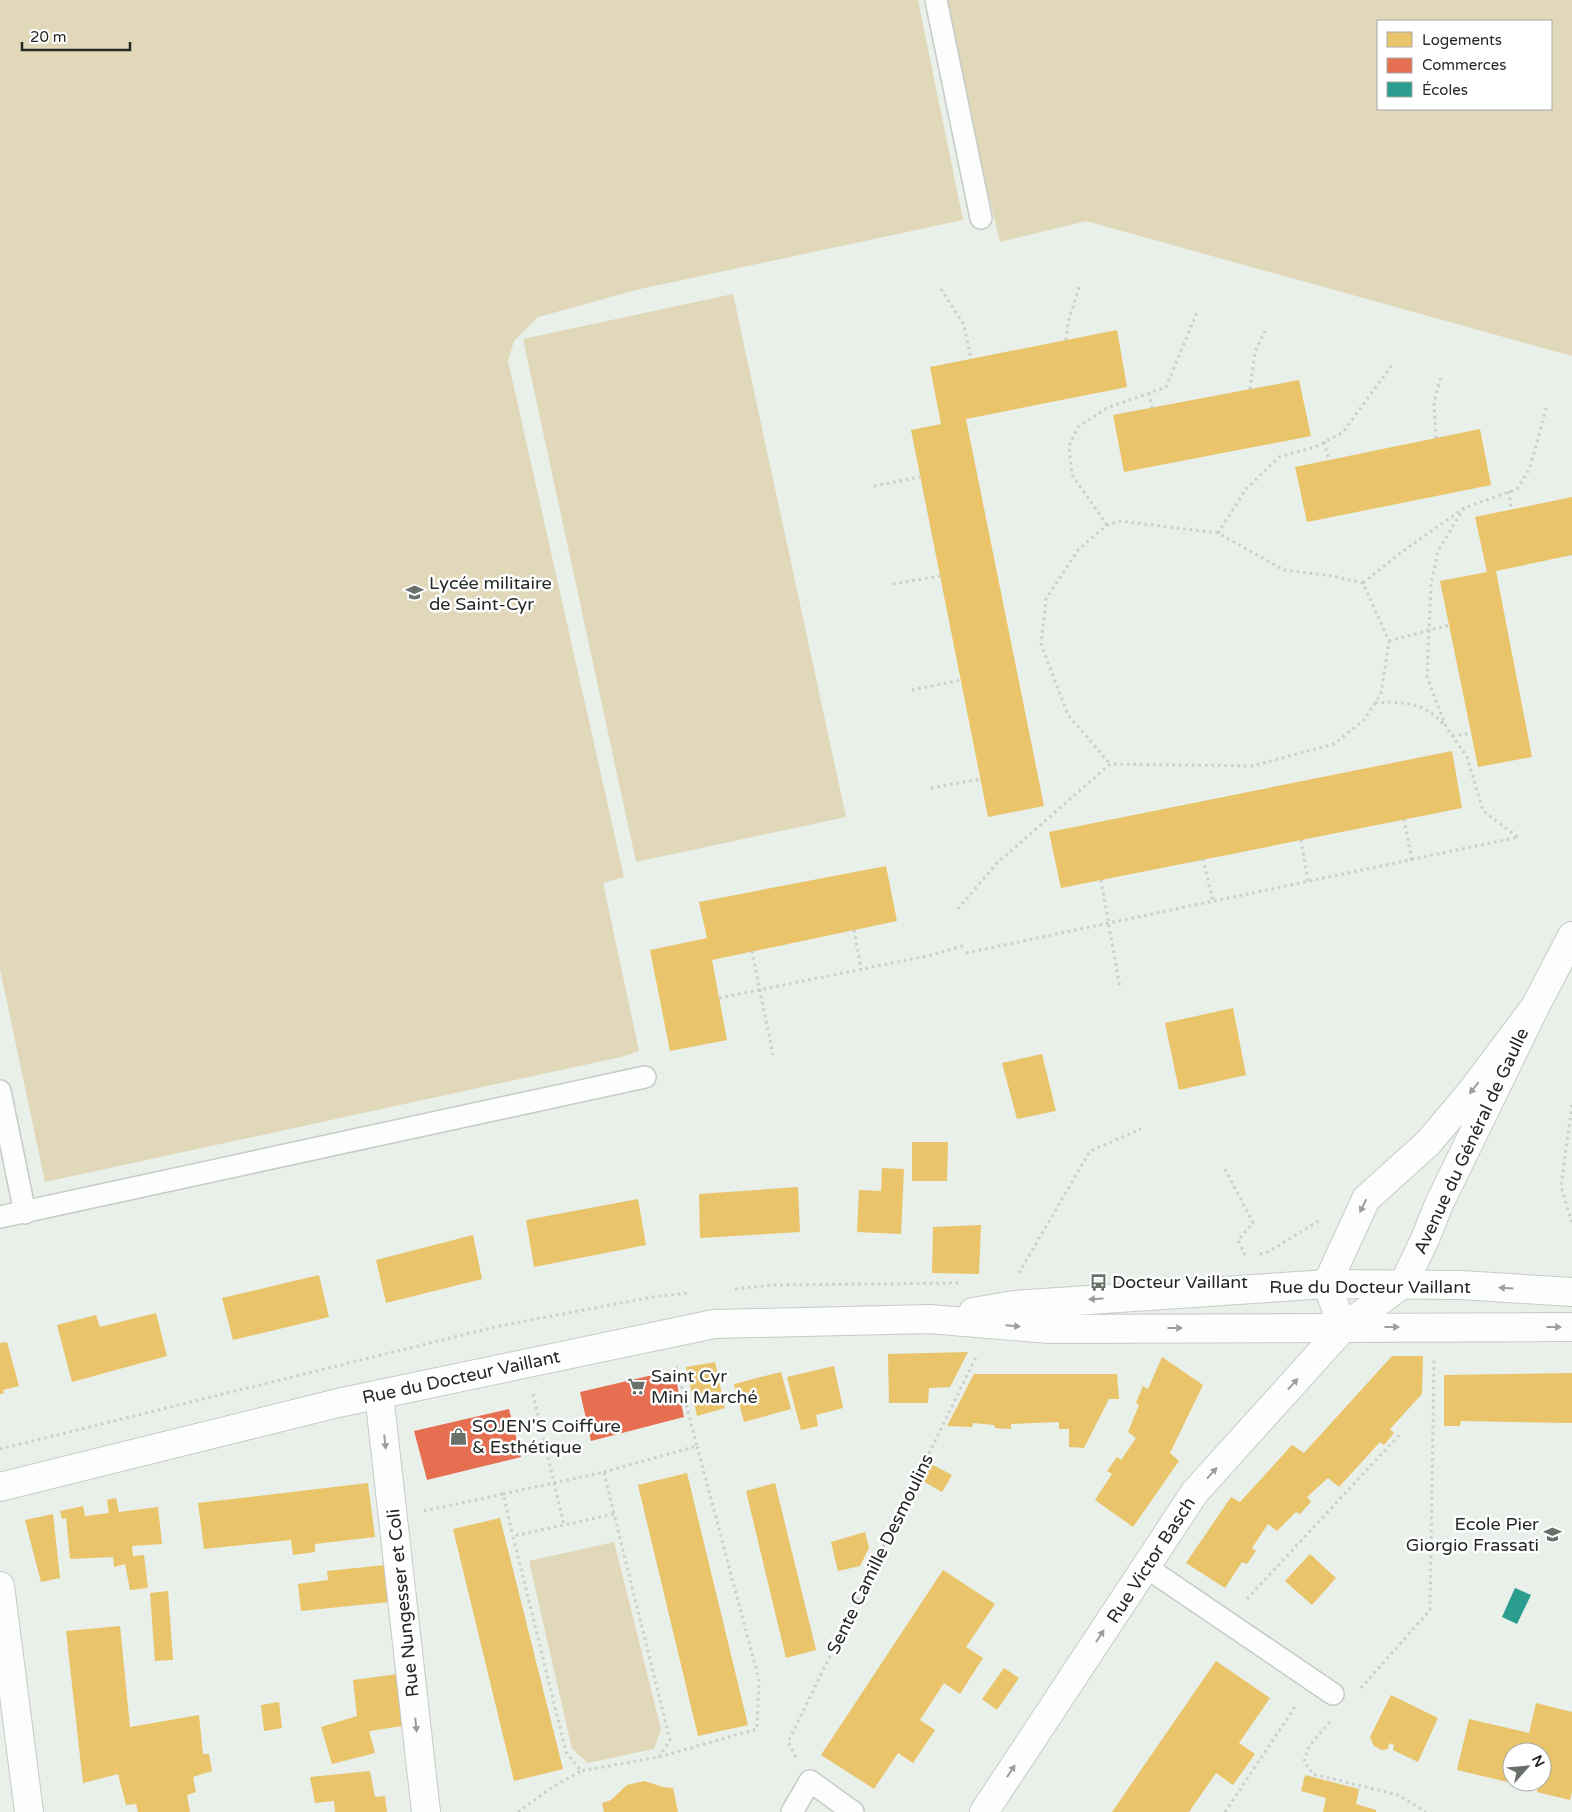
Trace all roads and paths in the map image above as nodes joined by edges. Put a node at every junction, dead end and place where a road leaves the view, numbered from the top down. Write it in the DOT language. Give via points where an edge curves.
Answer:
graph roads {
  1 [pos="936,0"];
  2 [pos="981,218"];
  3 [pos="1080,284"];
  4 [pos="941,289"];
  5 [pos="1198,310"];
  6 [pos="1266,330"];
  7 [pos="1066,340"];
  8 [pos="971,359"];
  9 [pos="1392,365"];
  10 [pos="1441,378"];
  11 [pos="1250,389"];
  12 [pos="1149,393"];
  13 [pos="1547,405"];
  14 [pos="1152,408"];
  15 [pos="1436,438"];
  16 [pos="1324,442"];
  17 [pos="1330,460"];
  18 [pos="920,477"];
  19 [pos="874,486"];
  20 [pos="1509,491"];
  21 [pos="1464,508"];
  22 [pos="1511,510"];
  23 [pos="1107,525"];
  24 [pos="1218,534"];
  25 [pos="940,576"];
  26 [pos="1364,583"];
  27 [pos="893,584"];
  28 [pos="1449,625"];
  29 [pos="1429,630"];
  30 [pos="1389,641"];
  31 [pos="961,680"];
  32 [pos="912,690"];
  33 [pos="1374,703"];
  34 [pos="1446,727"];
  35 [pos="1471,732"];
  36 [pos="1452,736"];
  37 [pos="1110,764"];
  38 [pos="981,779"];
  39 [pos="931,788"];
  40 [pos="1404,819"];
  41 [pos="1301,840"];
  42 [pos="1203,859"];
  43 [pos="1412,860"];
  44 [pos="1101,880"];
  45 [pos="1308,881"];
  46 [pos="1213,901"];
  47 [pos="958,909"];
  48 [pos="1107,923"];
  49 [pos="854,930"];
  50 [pos="1572,936"];
  51 [pos="965,945"];
  52 [pos="752,951"];
  53 [pos="966,953"];
  54 [pos="861,969"];
  55 [pos="1120,988"];
  56 [pos="760,990"];
  57 [pos="719,998"];
  58 [pos="1534,1007"];
  59 [pos="773,1055"];
  60 [pos="645,1077"];
  61 [pos="0,1090"];
  62 [pos="1572,1105"];
  63 [pos="1141,1129"];
  64 [pos="1225,1169"];
  65 [pos="25,1213"];
  66 [pos="0,1217"];
  67 [pos="1572,1224"];
  68 [pos="1246,1258"];
  69 [pos="1404,1283"];
  70 [pos="1327,1284"];
  71 [pos="1572,1292"];
  72 [pos="1014,1305"];
  73 [pos="929,1318"];
  74 [pos="989,1324"];
  75 [pos="1572,1327"];
  76 [pos="1343,1328"];
  77 [pos="668,1333"];
  78 [pos="1434,1355"];
  79 [pos="526,1363"];
  80 [pos="379,1394"];
  81 [pos="1401,1433"];
  82 [pos="696,1446"];
  83 [pos="604,1472"];
  84 [pos="554,1483"];
  85 [pos="0,1487"];
  86 [pos="502,1494"];
  87 [pos="392,1504"];
  88 [pos="614,1514"];
  89 [pos="564,1525"];
  90 [pos="513,1536"];
  91 [pos="1146,1567"];
  92 [pos="0,1586"];
  93 [pos="1226,1621"];
  94 [pos="1360,1689"];
  95 [pos="1333,1694"];
  96 [pos="1301,1698"];
  97 [pos="1334,1718"];
  98 [pos="659,1757"];
  99 [pos="581,1771"];
  100 [pos="810,1782"];
  101 [pos="29,1812"];
  102 [pos="426,1812"];
  103 [pos="518,1812"];
  104 [pos="792,1812"];
  105 [pos="853,1812"];
  106 [pos="984,1812"];
  107 [pos="1225,1812"];
  108 [pos="1426,1812"];
  1 -- 2 [label="lane"];
  3 -- 7 [label="path"];
  4 -- 8 [label="path" via="964,325"];
  5 -- 12 [label="path" via="1166,387"];
  6 -- 11 [label="path" via="1255,352"];
  9 -- 16 [label="path" via="1343,432"];
  10 -- 15 [label="path" via="1434,402"];
  12 -- 14 [label="path"];
  12 -- 23 [label="path" via="1107,408 1078,427 1069,446 1072,475"];
  13 -- 20 [label="path" via="1530,468 1517,488"];
  16 -- 17 [label="path"];
  16 -- 24 [label="path" via="1279,457 1246,489"];
  18 -- 19 [label="path"];
  20 -- 21 [label="path"];
  20 -- 22 [label="path"];
  21 -- 26 [label="path" via="1398,554"];
  21 -- 29 [label="path" via="1438,550 1431,584"];
  23 -- 24 [label="path" via="1120,521"];
  23 -- 37 [label="path" via="1078,550 1046,599 1041,644 1068,715"];
  24 -- 26 [label="path" via="1284,570"];
  25 -- 27 [label="path"];
  26 -- 30 [label="path"];
  28 -- 29 [label="path"];
  29 -- 30 [label="path"];
  29 -- 34 [label="path" via="1427,677"];
  30 -- 33 [label="path" via="1381,694"];
  31 -- 32 [label="path"];
  33 -- 34 [label="path" via="1402,702 1434,714"];
  33 -- 37 [label="path" via="1364,720 1334,744 1252,766"];
  34 -- 36 [label="path"];
  35 -- 36 [label="path"];
  36 -- 43 [label="path" via="1467,757 1483,811 1519,837"];
  37 -- 47 [label="path" via="996,864"];
  38 -- 39 [label="path"];
  40 -- 43 [label="path"];
  41 -- 45 [label="path"];
  42 -- 46 [label="path"];
  43 -- 45 [label="path"];
  44 -- 48 [label="path"];
  45 -- 46 [label="path"];
  46 -- 48 [label="path"];
  48 -- 53 [label="path"];
  48 -- 55 [label="path"];
  49 -- 54 [label="path"];
  50 -- 58 [label="main road, Avenue du Général de Gaulle"];
  51 -- 54 [label="path"];
  52 -- 56 [label="path"];
  54 -- 56 [label="path"];
  56 -- 57 [label="path"];
  56 -- 59 [label="path"];
  58 -- 69 [label="main road, Avenue du Général de Gaulle"];
  58 -- 70 [label="main road, Avenue du Général de Gaulle, one-way" via="1471,1092 1428,1143 1366,1199"];
  60 -- 65 [label="lane"];
  61 -- 65 [label="lane"];
  62 -- 67 [label="path" via="1561,1186"];
  63 -- 72 [label="path" via="1090,1151 1017,1276"];
  64 -- 68 [label="path" via="1253,1223 1238,1240"];
  65 -- 66 [label="lane"];
  69 -- 70 [label="main road, Rue du Docteur Vaillant"];
  71 -- 69 [label="main road, Rue du Docteur Vaillant, one-way"];
  69 -- 76 [label="main road, Avenue du Général de Gaulle"];
  70 -- 72 [label="main road, Rue du Docteur Vaillant, one-way"];
  70 -- 76 [label="main road"];
  72 -- 73 [label="main road, Rue du Docteur Vaillant"];
  73 -- 74 [label="main road, Rue du Docteur Vaillant"];
  73 -- 77 [label="main road, Rue du Docteur Vaillant" via="714,1324"];
  74 -- 76 [label="main road, Rue du Docteur Vaillant, one-way" via="1050,1328"];
  74 -- 100 [label="path, Sente Camille Desmoulins" via="788,1742"];
  76 -- 75 [label="main road, Rue du Docteur Vaillant, one-way"];
  91 -- 76 [label="main road, Rue Victor Basch, one-way" via="1195,1492"];
  77 -- 79 [label="main road, Rue du Docteur Vaillant"];
  77 -- 82 [label="path"];
  78 -- 94 [label="path" via="1430,1610"];
  79 -- 80 [label="main road, Rue du Docteur Vaillant"];
  79 -- 84 [label="path"];
  80 -- 85 [label="main road, Rue du Docteur Vaillant"];
  80 -- 87 [label="main road, Rue Nungesser et Coli, one-way"];
  81 -- 93 [label="path"];
  82 -- 83 [label="path"];
  82 -- 98 [label="path" via="759,1680 758,1729"];
  83 -- 84 [label="path"];
  83 -- 88 [label="path"];
  84 -- 86 [label="path"];
  84 -- 89 [label="path"];
  86 -- 87 [label="path" via="421,1512"];
  86 -- 90 [label="path"];
  87 -- 102 [label="main road, Rue Nungesser et Coli, one-way"];
  88 -- 89 [label="path"];
  88 -- 98 [label="path" via="670,1740"];
  89 -- 90 [label="path"];
  90 -- 99 [label="path" via="566,1752"];
  91 -- 93 [label="lane"];
  106 -- 91 [label="main road, Rue Victor Basch, one-way"];
  92 -- 101 [label="main road"];
  93 -- 95 [label="lane"];
  96 -- 107 [label="path"];
  97 -- 108 [label="path" via="1309,1746 1304,1762 1314,1774 1398,1795"];
  98 -- 99 [label="path"];
  99 -- 103 [label="path"];
  100 -- 104 [label="lane"];
  100 -- 105 [label="lane"];
}
